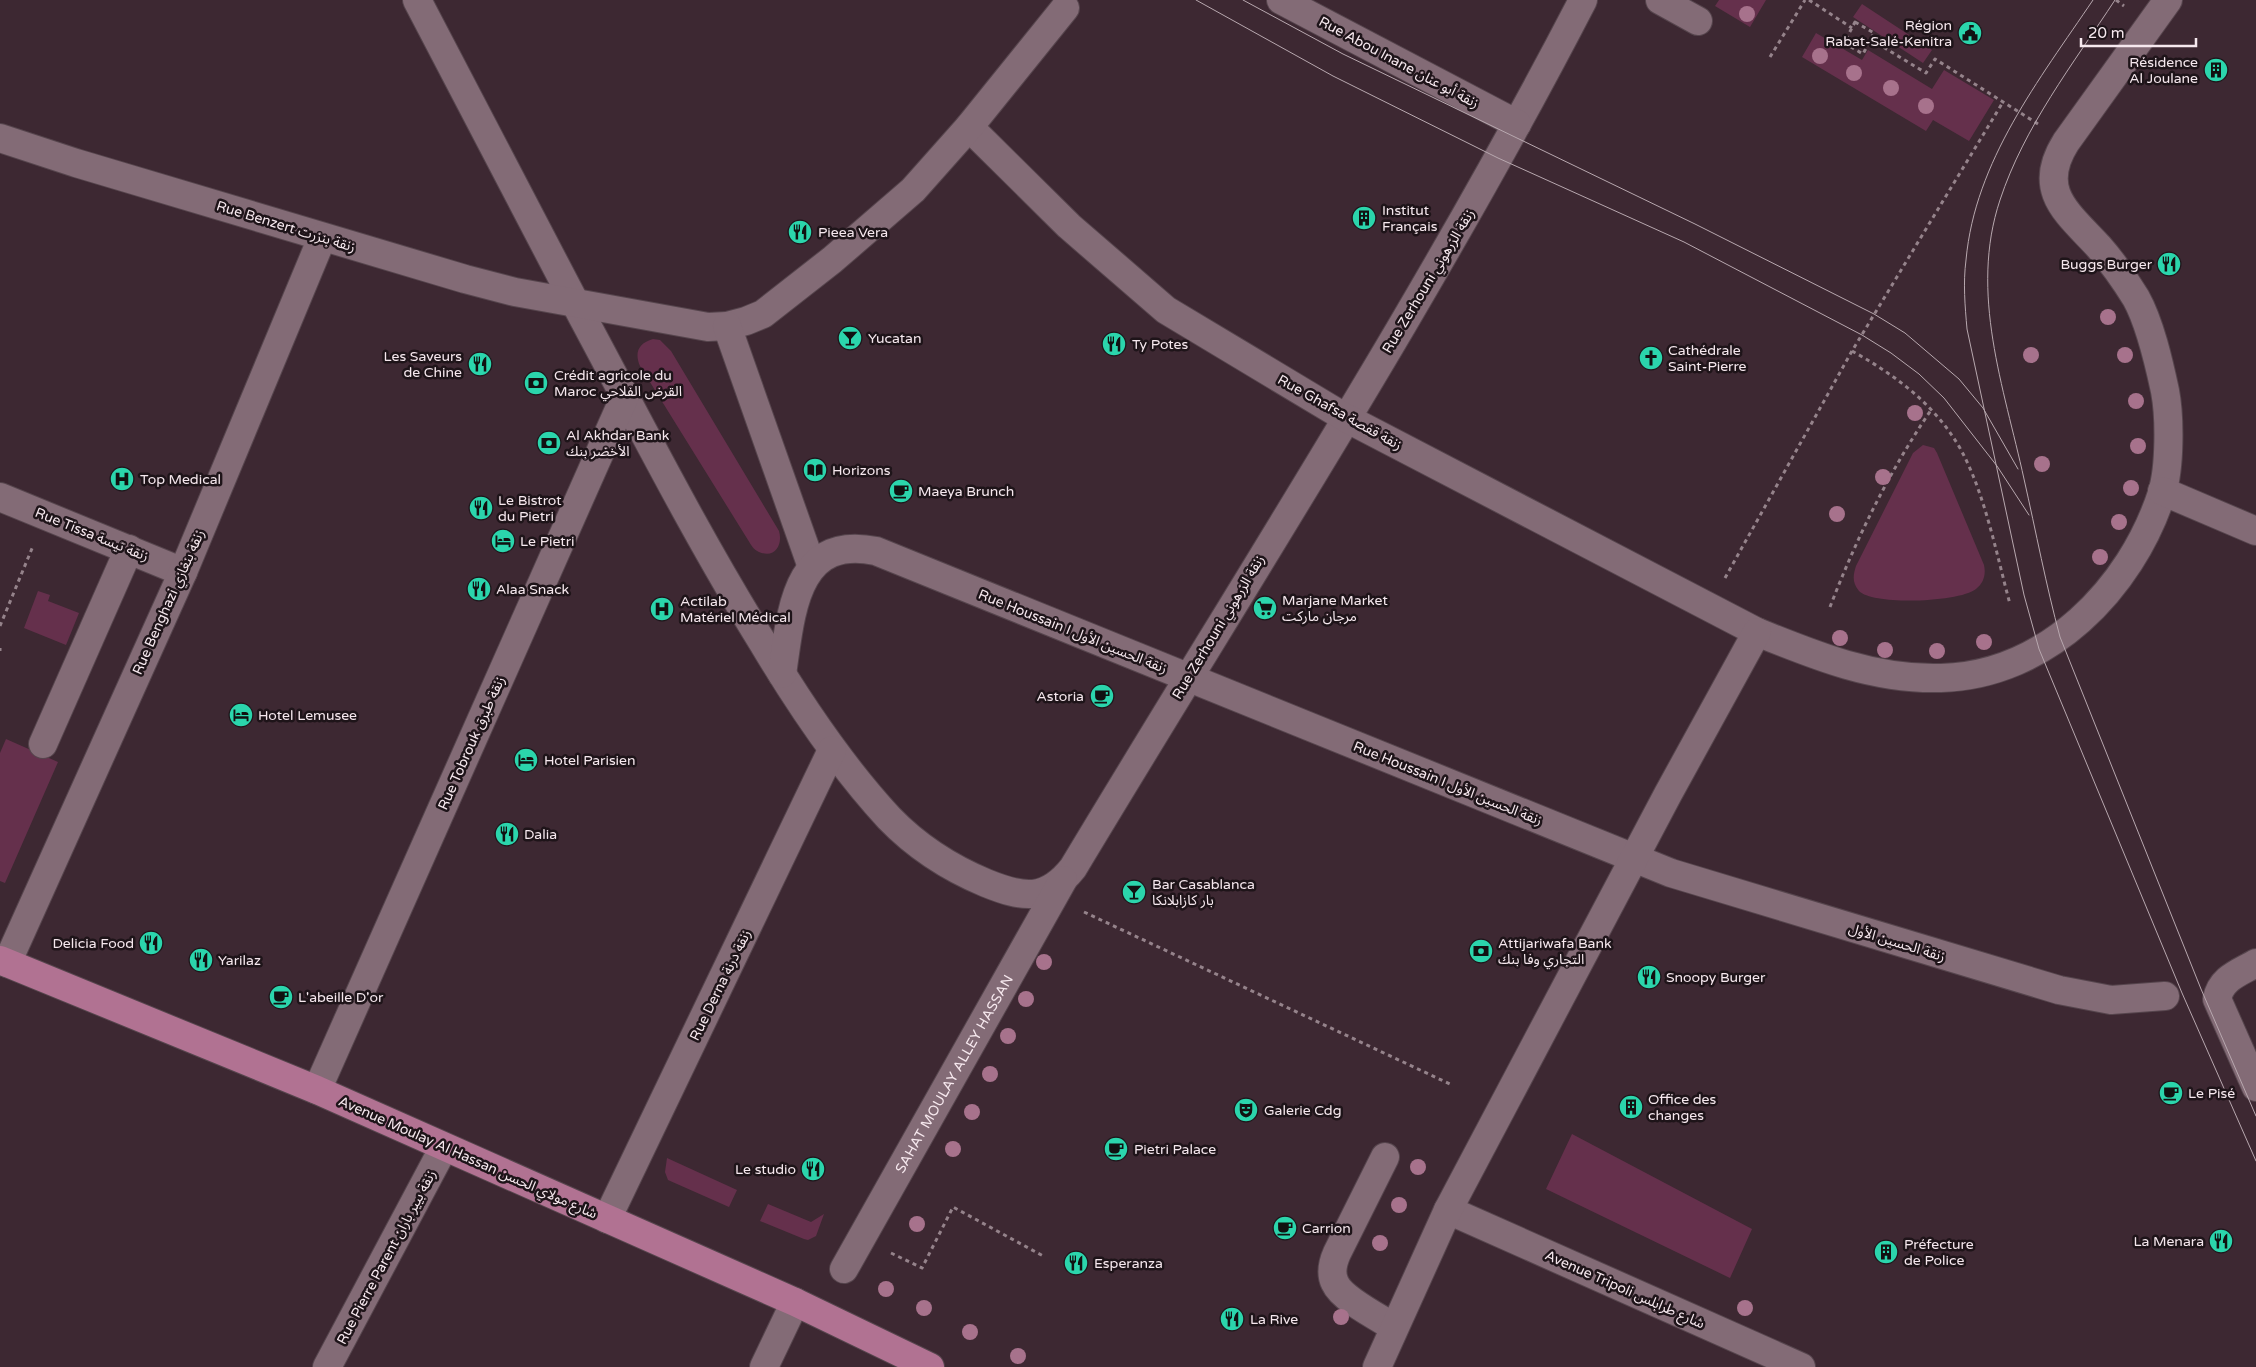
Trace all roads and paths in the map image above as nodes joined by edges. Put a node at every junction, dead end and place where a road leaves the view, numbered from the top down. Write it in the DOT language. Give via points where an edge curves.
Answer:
graph roads {
  1 [pos="417,0"];
  2 [pos="1281,0"];
  3 [pos="1583,0"];
  4 [pos="1660,0"];
  5 [pos="1807,0"];
  6 [pos="2168,0"];
  7 [pos="1065,8"];
  8 [pos="1698,21"];
  9 [pos="1852,28"];
  10 [pos="1870,39"];
  11 [pos="1770,57"];
  12 [pos="1517,124"];
  13 [pos="969,127"];
  14 [pos="0,138"];
  15 [pos="322,238"];
  16 [pos="575,302"];
  17 [pos="727,326"];
  18 [pos="1852,351"];
  19 [pos="625,396"];
  20 [pos="1932,410"];
  21 [pos="1346,418"];
  22 [pos="2162,491"];
  23 [pos="0,496"];
  24 [pos="2256,531"];
  25 [pos="34,544"];
  26 [pos="129,549"];
  27 [pos="812,567"];
  28 [pos="182,572"];
  29 [pos="2010,604"];
  30 [pos="1709,607"];
  31 [pos="1830,607"];
  32 [pos="0,626"];
  33 [pos="1757,632"];
  34 [pos="782,674"];
  35 [pos="1187,678"];
  36 [pos="43,744"];
  37 [pos="832,750"];
  38 [pos="1634,859"];
  39 [pos="1058,889"];
  40 [pos="4,962"];
  41 [pos="2256,963"];
  42 [pos="2165,996"];
  43 [pos="1452,1085"];
  44 [pos="2256,1087"];
  45 [pos="317,1090"];
  46 [pos="444,1147"];
  47 [pos="1385,1157"];
  48 [pos="1448,1210"];
  49 [pos="607,1219"];
  50 [pos="1045,1257"];
  51 [pos="886,1260"];
  52 [pos="844,1269"];
  53 [pos="796,1302"];
  54 [pos="1394,1327"];
  55 [pos="327,1367"];
  56 [pos="764,1367"];
  57 [pos="930,1367"];
  58 [pos="1377,1367"];
  59 [pos="1801,1367"];
  1 -- 16 [label="street, Rue Zerhouni زنقة الزرهوني"];
  2 -- 12 [label="street, Rue Abou Inane زنقة أبو عنان"];
  3 -- 12 [label="street, Rue Zerhouni زنقة الزرهوني"];
  4 -- 8 [label="street"];
  5 -- 9 [label="path"];
  5 -- 11 [label="path"];
  6 -- 22 [label="street, Rue Ghafsa زنقة قفصة" via="2066,142 2053,174 2062,207 2114,265 2137,300 2152,340 2165,393 2168,444"];
  7 -- 13 [label="street, Rue Benzert زنقة بنزرت"];
  9 -- 10 [label="path" via="1855,22 1874,33"];
  9 -- 10 [label="path" via="1844,44 1862,54"];
  10 -- 18 [label="path" via="1926,73 1935,59 2003,102"];
  12 -- 21 [label="street, Rue Zerhouni زنقة الزرهوني"];
  13 -- 17 [label="street, Rue Benzert زنقة بنزرت" via="913,190 832,260 763,314"];
  13 -- 21 [label="street, Rue Ghafsa زنقة قفصة" via="1069,226 1166,310"];
  14 -- 15 [label="street, Rue Benzert زنقة بنزرت"];
  15 -- 16 [label="street, Rue Benzert زنقة بنزرت" via="516,292"];
  15 -- 28 [label="street, Rue Benghazi زنقة بنغازي"];
  16 -- 17 [label="street, Rue Benzert زنقة بنزرت" via="708,326"];
  16 -- 19 [label="street, Rue Zerhouni زنقة الزرهوني"];
  17 -- 27 [label="street"];
  18 -- 20 [label="path" via="1881,367"];
  18 -- 30 [label="path"];
  19 -- 34 [label="street, Rue Zerhouni زنقة الزرهوني" via="726,583"];
  19 -- 45 [label="street, Rue Tobrouk زنقة طبرق"];
  20 -- 29 [label="path" via="1952,435 1972,475 1987,517"];
  20 -- 31 [label="path" via="1885,484"];
  21 -- 30 [label="street, Rue Ghafsa زنقة قفصة"];
  21 -- 35 [label="street, Rue Zerhouni زنقة الزرهوني"];
  22 -- 24 [label="street"];
  22 -- 33 [label="street, Rue Ghafsa زنقة قفصة" via="2146,531 2122,573 2087,614 2053,641 2025,657 1984,671 1942,678 1900,676 1813,655"];
  23 -- 26 [label="street, Rue Tissa زنقة تيسة"];
  25 -- 32 [label="path"];
  26 -- 28 [label="street, Rue Tissa زنقة تيسة"];
  26 -- 36 [label="street"];
  27 -- 34 [label="street, Rue Houssain I زنقة الحسين الأول" via="801,581 796,598"];
  27 -- 35 [label="street, Rue Houssain I زنقة الحسين الأول" via="841,549 859,547 876,551"];
  28 -- 40 [label="street, Rue Benghazi زنقة بنغازي"];
  30 -- 33 [label="street, Rue Ghafsa زنقة قفصة"];
  33 -- 38 [label="street"];
  34 -- 37 [label="street, Rue Zerhouni زنقة الزرهوني"];
  35 -- 38 [label="street, Rue Houssain I زنقة الحسين الأول"];
  35 -- 39 [label="street, Rue Zerhouni زنقة الزرهوني"];
  37 -- 39 [label="street, Rue Zerhouni زنقة الزرهوني" via="890,819 942,861 972,877 1018,894"];
  37 -- 49 [label="street, Rue Derna زنقة درنة"];
  38 -- 42 [label="street, زنقة الحسين الأول" via="1671,874 2026,981 2094,998 2129,1000"];
  38 -- 48 [label="street"];
  39 -- 43 [label="path"];
  39 -- 52 [label="street, SAHAT MOULAY ALLEY HASSAN"];
  40 -- 45 [label="main road, Avenue Moulay Al Hassan شارع مولاي الحسن"];
  41 -- 44 [label="street" via="2226,980 2218,992 2219,1006"];
  45 -- 46 [label="main road, Avenue Moulay Al Hassan شارع مولاي الحسن"];
  46 -- 49 [label="main road, Avenue Moulay Al Hassan شارع مولاي الحسن"];
  46 -- 55 [label="street, Rue Pierre Parent زنقة بيير باران"];
  47 -- 54 [label="street" via="1337,1252 1333,1273 1335,1283 1343,1292"];
  48 -- 54 [label="street"];
  48 -- 59 [label="street, Avenue Tripoli شارع طرابلس"];
  49 -- 53 [label="main road, Avenue Moulay Al Hassan شارع مولاي الحسن"];
  50 -- 51 [label="path" via="953,1208 922,1268 890,1252"];
  53 -- 56 [label="street"];
  53 -- 57 [label="main road, Avenue Moulay Al Hassan شارع مولاي الحسن"];
  54 -- 58 [label="street"];
}
